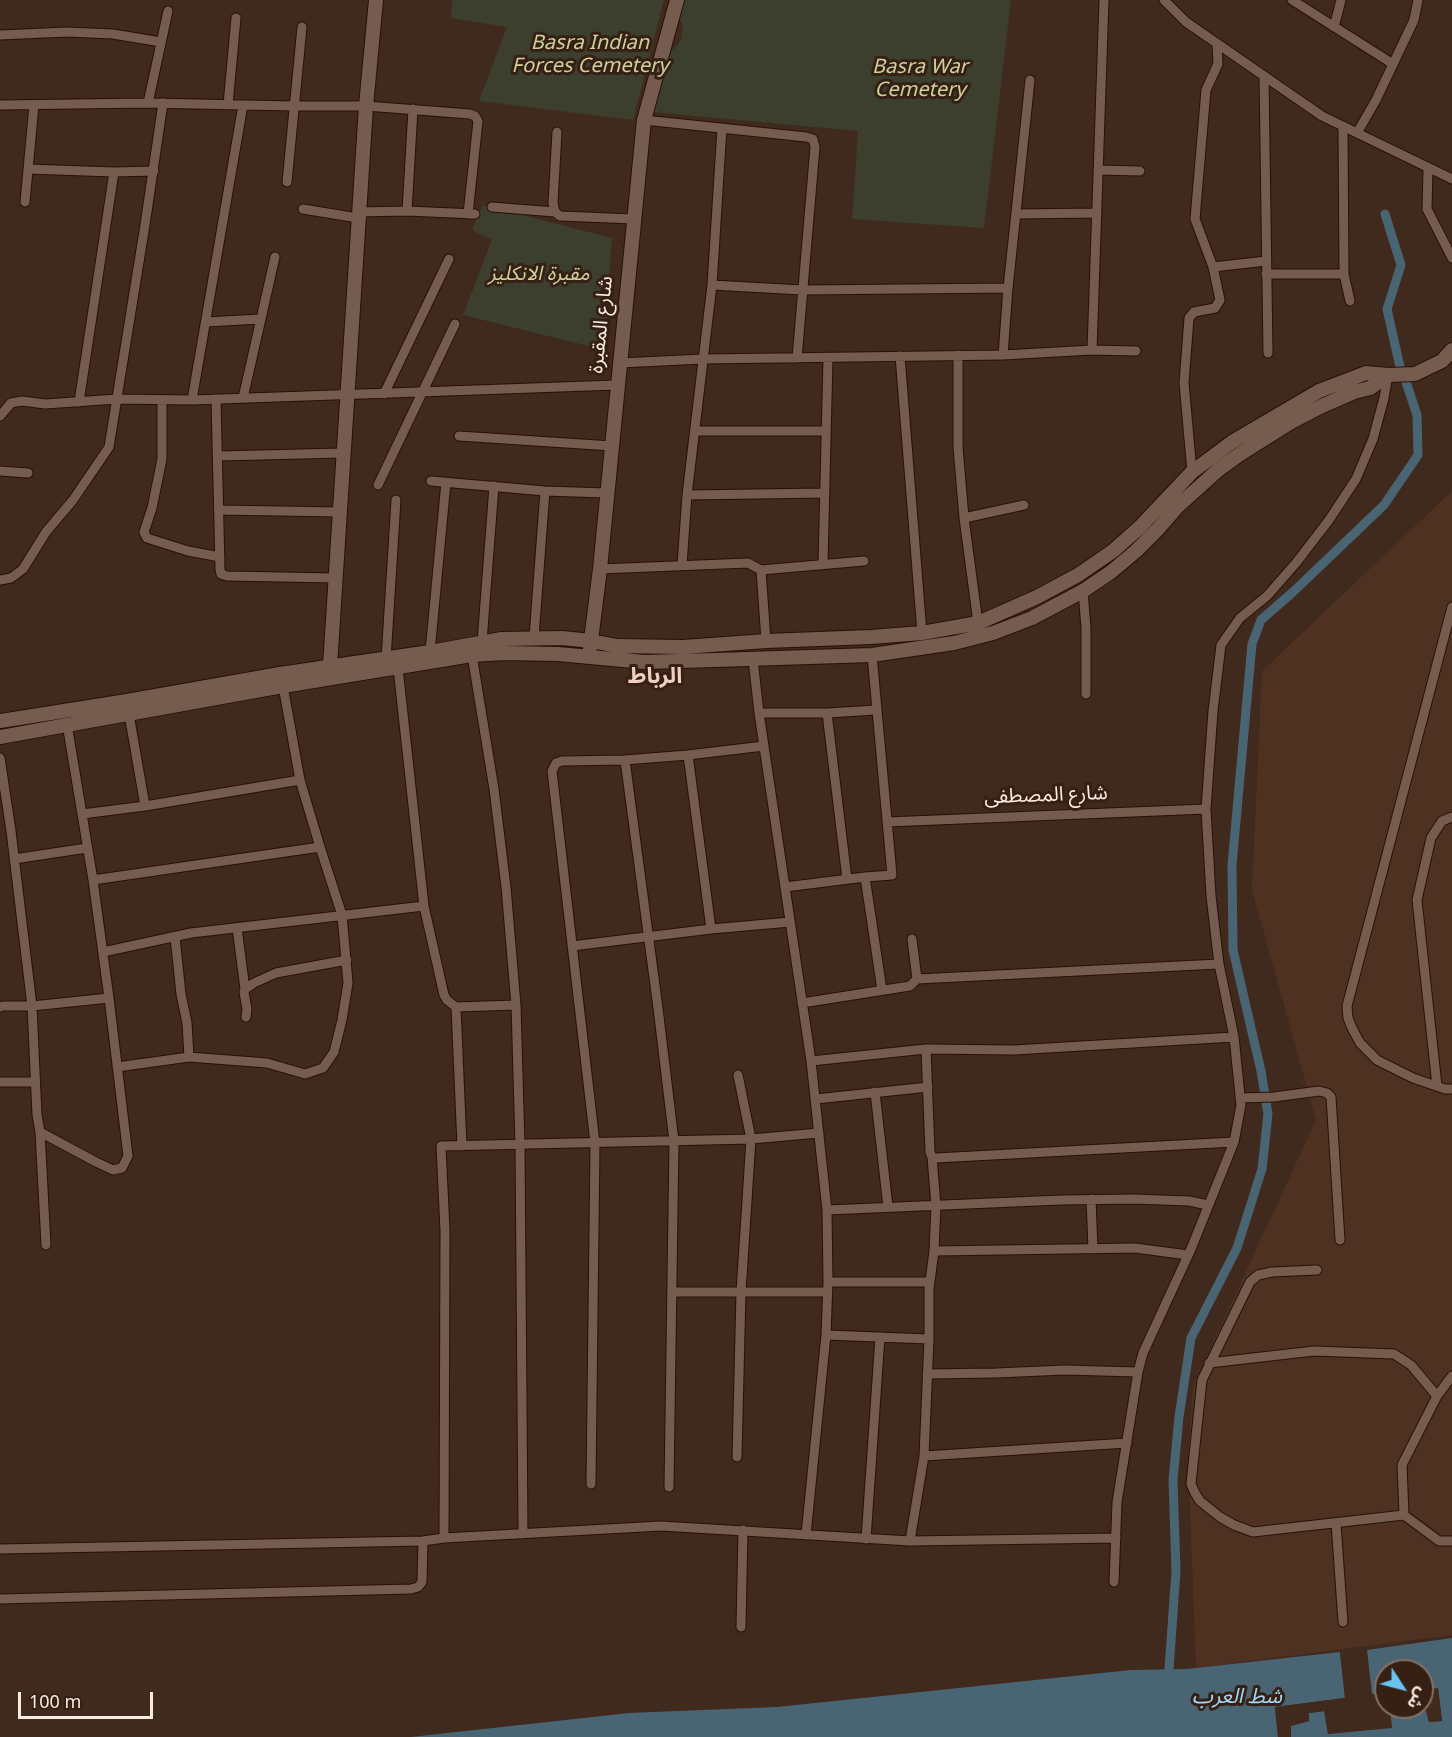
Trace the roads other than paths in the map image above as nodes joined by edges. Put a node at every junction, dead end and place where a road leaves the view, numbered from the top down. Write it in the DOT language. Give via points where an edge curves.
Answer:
graph roads {
  1 [pos="376,0"];
  2 [pos="677,0"];
  3 [pos="1104,0"];
  4 [pos="1164,0"];
  5 [pos="1292,0"];
  6 [pos="1341,0"];
  7 [pos="1418,0"];
  8 [pos="168,11"];
  9 [pos="236,18"];
  10 [pos="302,27"];
  11 [pos="1334,27"];
  12 [pos="0,35"];
  13 [pos="161,42"];
  14 [pos="1217,44"];
  15 [pos="1393,63"];
  16 [pos="1264,76"];
  17 [pos="1030,80"];
  18 [pos="148,103"];
  19 [pos="163,103"];
  20 [pos="0,105"];
  21 [pos="34,105"];
  22 [pos="228,105"];
  23 [pos="243,105"];
  24 [pos="293,106"];
  25 [pos="366,106"];
  26 [pos="413,110"];
  27 [pos="644,120"];
  28 [pos="1343,126"];
  29 [pos="722,128"];
  30 [pos="557,132"];
  31 [pos="1357,133"];
  32 [pos="28,169"];
  33 [pos="1428,169"];
  34 [pos="1098,170"];
  35 [pos="154,171"];
  36 [pos="1140,171"];
  37 [pos="114,172"];
  38 [pos="1452,179"];
  39 [pos="287,182"];
  40 [pos="25,202"];
  41 [pos="492,207"];
  42 [pos="303,209"];
  43 [pos="407,211"];
  44 [pos="555,212"];
  45 [pos="1097,213"];
  46 [pos="1016,214"];
  47 [pos="358,215"];
  48 [pos="634,219"];
  49 [pos="275,257"];
  50 [pos="1452,258"];
  51 [pos="449,259"];
  52 [pos="1266,261"];
  53 [pos="1213,267"];
  54 [pos="1266,274"];
  55 [pos="1344,274"];
  56 [pos="712,285"];
  57 [pos="1008,288"];
  58 [pos="802,290"];
  59 [pos="1350,301"];
  60 [pos="260,319"];
  61 [pos="206,322"];
  62 [pos="455,324"];
  63 [pos="1092,350"];
  64 [pos="1452,350"];
  65 [pos="1136,351"];
  66 [pos="1268,353"];
  67 [pos="958,355"];
  68 [pos="1003,355"];
  69 [pos="900,356"];
  70 [pos="797,358"];
  71 [pos="828,358"];
  72 [pos="703,359"];
  73 [pos="620,363"];
  74 [pos="1388,375"];
  75 [pos="617,385"];
  76 [pos="421,393"];
  77 [pos="384,394"];
  78 [pos="346,395"];
  79 [pos="243,398"];
  80 [pos="117,399"];
  81 [pos="216,399"];
  82 [pos="162,400"];
  83 [pos="192,400"];
  84 [pos="79,402"];
  85 [pos="0,416"];
  86 [pos="695,431"];
  87 [pos="826,431"];
  88 [pos="459,436"];
  89 [pos="612,446"];
  90 [pos="1236,448"];
  91 [pos="342,453"];
  92 [pos="219,456"];
  93 [pos="0,471"];
  94 [pos="1191,472"];
  95 [pos="28,473"];
  96 [pos="431,481"];
  97 [pos="446,482"];
  98 [pos="378,485"];
  99 [pos="494,486"];
  100 [pos="545,491"];
  101 [pos="606,493"];
  102 [pos="825,493"];
  103 [pos="687,495"];
  104 [pos="396,500"];
  105 [pos="1024,505"];
  106 [pos="219,510"];
  107 [pos="339,512"];
  108 [pos="964,518"];
  109 [pos="220,557"];
  110 [pos="864,561"];
  111 [pos="823,564"];
  112 [pos="682,566"];
  113 [pos="600,569"];
  114 [pos="761,570"];
  115 [pos="335,578"];
  116 [pos="0,580"];
  117 [pos="1083,591"];
  118 [pos="1022,603"];
  119 [pos="1452,608"];
  120 [pos="1028,620"];
  121 [pos="978,623"];
  122 [pos="922,633"];
  123 [pos="534,637"];
  124 [pos="591,641"];
  125 [pos="482,642"];
  126 [pos="759,642"];
  127 [pos="430,652"];
  128 [pos="472,655"];
  129 [pos="872,655"];
  130 [pos="589,657"];
  131 [pos="386,659"];
  132 [pos="753,659"];
  133 [pos="330,666"];
  134 [pos="398,668"];
  135 [pos="283,686"];
  136 [pos="202,694"];
  137 [pos="1086,694"];
  138 [pos="876,710"];
  139 [pos="759,712"];
  140 [pos="827,713"];
  141 [pos="129,714"];
  142 [pos="0,721"];
  143 [pos="67,724"];
  144 [pos="0,737"];
  145 [pos="764,747"];
  146 [pos="0,752"];
  147 [pos="688,755"];
  148 [pos="0,758"];
  149 [pos="625,760"];
  150 [pos="300,780"];
  151 [pos="145,806"];
  152 [pos="1206,809"];
  153 [pos="82,814"];
  154 [pos="1452,817"];
  155 [pos="887,822"];
  156 [pos="320,847"];
  157 [pos="87,848"];
  158 [pos="14,859"];
  159 [pos="865,877"];
  160 [pos="847,879"];
  161 [pos="93,880"];
  162 [pos="785,887"];
  163 [pos="424,906"];
  164 [pos="342,915"];
  165 [pos="790,922"];
  166 [pos="237,928"];
  167 [pos="711,929"];
  168 [pos="175,937"];
  169 [pos="649,937"];
  170 [pos="912,939"];
  171 [pos="572,946"];
  172 [pos="103,952"];
  173 [pos="346,960"];
  174 [pos="1219,964"];
  175 [pos="917,979"];
  176 [pos="245,989"];
  177 [pos="882,990"];
  178 [pos="109,998"];
  179 [pos="802,1003"];
  180 [pos="516,1005"];
  181 [pos="32,1006"];
  182 [pos="0,1007"];
  183 [pos="456,1007"];
  184 [pos="246,1017"];
  185 [pos="1234,1037"];
  186 [pos="926,1049"];
  187 [pos="189,1057"];
  188 [pos="811,1061"];
  189 [pos="117,1066"];
  190 [pos="738,1075"];
  191 [pos="0,1082"];
  192 [pos="35,1082"];
  193 [pos="1437,1086"];
  194 [pos="928,1087"];
  195 [pos="1452,1089"];
  196 [pos="875,1092"];
  197 [pos="1243,1098"];
  198 [pos="816,1099"];
  199 [pos="40,1132"];
  200 [pos="819,1133"];
  201 [pos="751,1139"];
  202 [pos="674,1141"];
  203 [pos="1234,1142"];
  204 [pos="595,1143"];
  205 [pos="520,1145"];
  206 [pos="462,1146"];
  207 [pos="932,1156"];
  208 [pos="1091,1199"];
  209 [pos="1208,1204"];
  210 [pos="936,1206"];
  211 [pos="888,1208"];
  212 [pos="827,1210"];
  213 [pos="1340,1240"];
  214 [pos="46,1245"];
  215 [pos="1093,1249"];
  216 [pos="934,1251"];
  217 [pos="1188,1255"];
  218 [pos="1317,1270"];
  219 [pos="930,1282"];
  220 [pos="828,1287"];
  221 [pos="672,1292"];
  222 [pos="741,1292"];
  223 [pos="825,1335"];
  224 [pos="880,1337"];
  225 [pos="929,1339"];
  226 [pos="1209,1363"];
  227 [pos="1138,1372"];
  228 [pos="927,1374"];
  229 [pos="1452,1376"];
  230 [pos="1437,1396"];
  231 [pos="1127,1443"];
  232 [pos="924,1456"];
  233 [pos="736,1457"];
  234 [pos="591,1484"];
  235 [pos="669,1487"];
  236 [pos="1404,1515"];
  237 [pos="1336,1522"];
  238 [pos="743,1530"];
  239 [pos="523,1533"];
  240 [pos="806,1535"];
  241 [pos="444,1538"];
  242 [pos="1116,1538"];
  243 [pos="866,1539"];
  244 [pos="423,1541"];
  245 [pos="910,1541"];
  246 [pos="1452,1541"];
  247 [pos="0,1549"];
  248 [pos="1114,1582"];
  249 [pos="0,1599"];
  250 [pos="1343,1622"];
  251 [pos="741,1627"];
  1 -- 25 [label="street"];
  2 -- 27 [label="street, شارع المقبرة"];
  3 -- 34 [label="street"];
  4 -- 14 [label="street"];
  5 -- 11 [label="street"];
  6 -- 11 [label="street"];
  7 -- 15 [label="street" via="1414,20"];
  8 -- 13 [label="street"];
  9 -- 22 [label="street"];
  10 -- 24 [label="street"];
  11 -- 15 [label="street"];
  12 -- 13 [label="street" via="67,32"];
  13 -- 18 [label="street"];
  14 -- 16 [label="street"];
  14 -- 53 [label="street" via="1218,64 1206,90 1195,219"];
  15 -- 31 [label="street"];
  16 -- 28 [label="street"];
  16 -- 52 [label="street"];
  17 -- 46 [label="street"];
  18 -- 19 [label="street"];
  18 -- 21 [label="street"];
  19 -- 22 [label="street"];
  19 -- 35 [label="street"];
  20 -- 21 [label="street"];
  21 -- 32 [label="street"];
  22 -- 23 [label="street"];
  23 -- 24 [label="street"];
  23 -- 61 [label="street"];
  24 -- 25 [label="street"];
  24 -- 39 [label="street"];
  25 -- 26 [label="street"];
  25 -- 47 [label="street"];
  26 -- 43 [label="street"];
  26 -- 43 [label="street" via="470,114 478,121 471,214"];
  27 -- 29 [label="street"];
  27 -- 48 [label="street, شارع المقبرة"];
  28 -- 31 [label="street"];
  28 -- 55 [label="street"];
  29 -- 56 [label="street"];
  29 -- 58 [label="street" via="813,140"];
  30 -- 44 [label="street"];
  31 -- 33 [label="street"];
  32 -- 37 [label="street"];
  32 -- 40 [label="street"];
  33 -- 38 [label="street"];
  33 -- 50 [label="street" via="1427,209"];
  34 -- 36 [label="street"];
  34 -- 45 [label="street"];
  35 -- 37 [label="street"];
  35 -- 80 [label="street"];
  37 -- 84 [label="street"];
  41 -- 44 [label="street"];
  42 -- 47 [label="street"];
  43 -- 47 [label="street"];
  44 -- 48 [label="street" via="560,216"];
  45 -- 46 [label="street"];
  45 -- 63 [label="street"];
  46 -- 57 [label="street"];
  47 -- 78 [label="street"];
  48 -- 73 [label="street, شارع المقبرة"];
  49 -- 60 [label="street"];
  51 -- 77 [label="street"];
  52 -- 53 [label="street"];
  52 -- 54 [label="street"];
  53 -- 94 [label="street" via="1219,303 1215,308 1194,312 1189,318 1184,383"];
  54 -- 55 [label="street"];
  54 -- 66 [label="street"];
  55 -- 59 [label="street"];
  56 -- 58 [label="street"];
  56 -- 72 [label="street"];
  57 -- 58 [label="street"];
  57 -- 68 [label="street"];
  58 -- 70 [label="street"];
  60 -- 61 [label="street"];
  60 -- 79 [label="street"];
  61 -- 83 [label="street"];
  62 -- 76 [label="street"];
  63 -- 65 [label="street"];
  63 -- 68 [label="street"];
  64 -- 74 [label="street" via="1442,361 1415,374"];
  67 -- 68 [label="street"];
  67 -- 69 [label="street"];
  67 -- 108 [label="street" via="958,447"];
  69 -- 71 [label="street"];
  69 -- 122 [label="street"];
  70 -- 71 [label="street"];
  70 -- 72 [label="street"];
  71 -- 87 [label="street"];
  72 -- 73 [label="street"];
  72 -- 86 [label="street"];
  73 -- 75 [label="street, شارع المقبرة"];
  74 -- 90 [label="street" via="1366,373 1319,391"];
  74 -- 152 [label="street" via="1373,440 1356,478 1296,563 1267,597 1240,618 1221,645"];
  75 -- 76 [label="street"];
  75 -- 89 [label="street, شارع المقبرة"];
  76 -- 77 [label="street"];
  76 -- 98 [label="street"];
  77 -- 78 [label="street"];
  78 -- 79 [label="street"];
  78 -- 91 [label="street"];
  79 -- 81 [label="street"];
  80 -- 82 [label="street"];
  80 -- 84 [label="street"];
  80 -- 116 [label="street" via="109,447 102,459 23,569"];
  81 -- 83 [label="street"];
  81 -- 92 [label="street"];
  82 -- 83 [label="street"];
  82 -- 109 [label="street" via="162,459 144,532 147,538 188,552"];
  84 -- 85 [label="street" via="15,402"];
  86 -- 87 [label="street"];
  86 -- 103 [label="street"];
  87 -- 102 [label="street"];
  88 -- 89 [label="street"];
  89 -- 101 [label="street, شارع المقبرة"];
  90 -- 94 [label="street"];
  90 -- 117 [label="street" via="1136,550"];
  91 -- 92 [label="street"];
  91 -- 107 [label="street"];
  92 -- 106 [label="street"];
  93 -- 95 [label="street"];
  94 -- 118 [label="street" via="1113,551 1078,575"];
  96 -- 97 [label="street"];
  97 -- 99 [label="street"];
  97 -- 127 [label="street"];
  99 -- 100 [label="street"];
  99 -- 125 [label="street"];
  100 -- 101 [label="street"];
  100 -- 123 [label="street"];
  101 -- 113 [label="street, شارع المقبرة"];
  102 -- 103 [label="street"];
  102 -- 111 [label="street"];
  103 -- 112 [label="street"];
  104 -- 131 [label="street"];
  105 -- 108 [label="street"];
  106 -- 107 [label="street"];
  106 -- 109 [label="street"];
  107 -- 115 [label="street"];
  108 -- 121 [label="street"];
  109 -- 115 [label="street" via="220,569 227,576"];
  110 -- 111 [label="street"];
  111 -- 114 [label="street"];
  112 -- 113 [label="street"];
  112 -- 114 [label="street" via="748,563"];
  113 -- 124 [label="street, شارع المقبرة"];
  114 -- 126 [label="street"];
  115 -- 133 [label="street"];
  117 -- 120 [label="street"];
  117 -- 137 [label="street"];
  118 -- 120 [label="street"];
  118 -- 121 [label="street"];
  119 -- 193 [label="street" via="1347,1006 1360,1043 1377,1060"];
  120 -- 129 [label="street" via="954,643"];
  121 -- 122 [label="street"];
  122 -- 126 [label="street"];
  123 -- 124 [label="street"];
  123 -- 125 [label="street"];
  124 -- 126 [label="street" via="648,647"];
  124 -- 130 [label="street, شارع المقبرة"];
  125 -- 127 [label="street"];
  126 -- 132 [label="street"];
  127 -- 131 [label="street"];
  128 -- 130 [label="street"];
  128 -- 134 [label="street"];
  128 -- 180 [label="street" via="505,876"];
  129 -- 132 [label="street"];
  129 -- 138 [label="street"];
  130 -- 132 [label="street" via="644,662"];
  131 -- 133 [label="street"];
  132 -- 139 [label="street"];
  133 -- 136 [label="street"];
  134 -- 135 [label="street"];
  134 -- 163 [label="street"];
  135 -- 136 [label="street"];
  135 -- 150 [label="street"];
  136 -- 141 [label="street"];
  136 -- 142 [label="street"];
  138 -- 140 [label="street"];
  138 -- 155 [label="street"];
  139 -- 140 [label="street"];
  139 -- 145 [label="street"];
  140 -- 160 [label="street"];
  141 -- 143 [label="street"];
  141 -- 151 [label="street"];
  143 -- 144 [label="street"];
  143 -- 153 [label="street"];
  144 -- 146 [label="street"];
  145 -- 147 [label="street"];
  145 -- 162 [label="street"];
  147 -- 149 [label="street"];
  147 -- 167 [label="street"];
  148 -- 158 [label="street"];
  149 -- 169 [label="street"];
  149 -- 171 [label="street" via="562,761 552,768"];
  150 -- 151 [label="street"];
  150 -- 156 [label="street"];
  151 -- 153 [label="street"];
  152 -- 155 [label="street, شارع المصطفى"];
  152 -- 174 [label="street"];
  153 -- 157 [label="street"];
  154 -- 193 [label="street" via="1442,821 1431,838 1417,900"];
  155 -- 159 [label="street" via="892,875"];
  156 -- 161 [label="street"];
  156 -- 164 [label="street"];
  157 -- 158 [label="street"];
  157 -- 161 [label="street"];
  158 -- 181 [label="street"];
  159 -- 160 [label="street"];
  159 -- 177 [label="street"];
  160 -- 162 [label="street"];
  161 -- 172 [label="street"];
  162 -- 165 [label="street"];
  163 -- 164 [label="street"];
  163 -- 183 [label="street" via="442,987 447,1000"];
  164 -- 166 [label="street"];
  164 -- 173 [label="street"];
  165 -- 167 [label="street"];
  165 -- 179 [label="street"];
  166 -- 168 [label="street"];
  166 -- 176 [label="street"];
  167 -- 169 [label="street"];
  168 -- 172 [label="street"];
  168 -- 187 [label="street"];
  169 -- 171 [label="street"];
  169 -- 202 [label="street"];
  170 -- 175 [label="street"];
  171 -- 204 [label="street"];
  172 -- 178 [label="street"];
  173 -- 176 [label="street" via="276,973"];
  173 -- 187 [label="street" via="348,983 342,1020 334,1052 323,1068 305,1074 267,1063"];
  174 -- 175 [label="street"];
  174 -- 185 [label="street"];
  175 -- 177 [label="street" via="910,986"];
  176 -- 184 [label="street"];
  177 -- 179 [label="street"];
  178 -- 181 [label="street"];
  178 -- 189 [label="street"];
  179 -- 188 [label="street"];
  180 -- 183 [label="street"];
  180 -- 205 [label="street"];
  181 -- 182 [label="street"];
  181 -- 192 [label="street"];
  183 -- 206 [label="street"];
  185 -- 186 [label="street" via="1045,1049"];
  185 -- 197 [label="street"];
  186 -- 188 [label="street"];
  186 -- 194 [label="street"];
  187 -- 189 [label="street"];
  188 -- 198 [label="street"];
  189 -- 199 [label="street" via="128,1156 122,1168 113,1170"];
  190 -- 201 [label="street"];
  191 -- 192 [label="street"];
  192 -- 199 [label="street"];
  193 -- 195 [label="street"];
  194 -- 196 [label="street"];
  194 -- 207 [label="street"];
  196 -- 198 [label="street"];
  196 -- 211 [label="street"];
  197 -- 203 [label="street"];
  197 -- 213 [label="street" via="1319,1091 1331,1097"];
  198 -- 200 [label="street"];
  199 -- 214 [label="street"];
  200 -- 201 [label="street"];
  200 -- 212 [label="street"];
  201 -- 202 [label="street"];
  201 -- 222 [label="street"];
  202 -- 204 [label="street"];
  202 -- 221 [label="street"];
  203 -- 207 [label="street"];
  203 -- 209 [label="street"];
  204 -- 205 [label="street"];
  204 -- 234 [label="street"];
  205 -- 206 [label="street"];
  205 -- 239 [label="street"];
  206 -- 241 [label="street" via="441,1146 445,1231"];
  207 -- 210 [label="street"];
  208 -- 209 [label="street"];
  208 -- 210 [label="street"];
  208 -- 215 [label="street"];
  209 -- 217 [label="street"];
  210 -- 211 [label="street"];
  210 -- 216 [label="street"];
  211 -- 212 [label="street"];
  212 -- 220 [label="street"];
  215 -- 216 [label="street"];
  215 -- 217 [label="street" via="1135,1248"];
  216 -- 219 [label="street"];
  217 -- 227 [label="street"];
  218 -- 226 [label="street" via="1258,1275 1250,1282"];
  219 -- 220 [label="street"];
  219 -- 225 [label="street"];
  220 -- 222 [label="street"];
  220 -- 223 [label="street"];
  221 -- 222 [label="street"];
  221 -- 235 [label="street"];
  222 -- 233 [label="street"];
  223 -- 224 [label="street"];
  223 -- 240 [label="street"];
  224 -- 225 [label="street"];
  224 -- 243 [label="street"];
  225 -- 228 [label="street"];
  226 -- 230 [label="street" via="1314,1351 1394,1354 1411,1365"];
  226 -- 237 [label="street" via="1202,1380 1191,1484 1200,1501 1234,1525 1253,1532"];
  227 -- 228 [label="street"];
  227 -- 231 [label="street"];
  228 -- 232 [label="street"];
  229 -- 230 [label="street"];
  230 -- 236 [label="street" via="1402,1465"];
  231 -- 232 [label="street"];
  231 -- 242 [label="street"];
  232 -- 245 [label="street"];
  236 -- 237 [label="street"];
  236 -- 246 [label="street" via="1439,1540"];
  237 -- 250 [label="street"];
  238 -- 239 [label="street" via="661,1526"];
  238 -- 240 [label="street"];
  238 -- 251 [label="street"];
  239 -- 241 [label="street"];
  240 -- 243 [label="street"];
  241 -- 244 [label="street"];
  242 -- 245 [label="street"];
  242 -- 248 [label="street"];
  243 -- 245 [label="street"];
  244 -- 247 [label="street"];
  244 -- 249 [label="street" via="422,1582 411,1589"];
}
